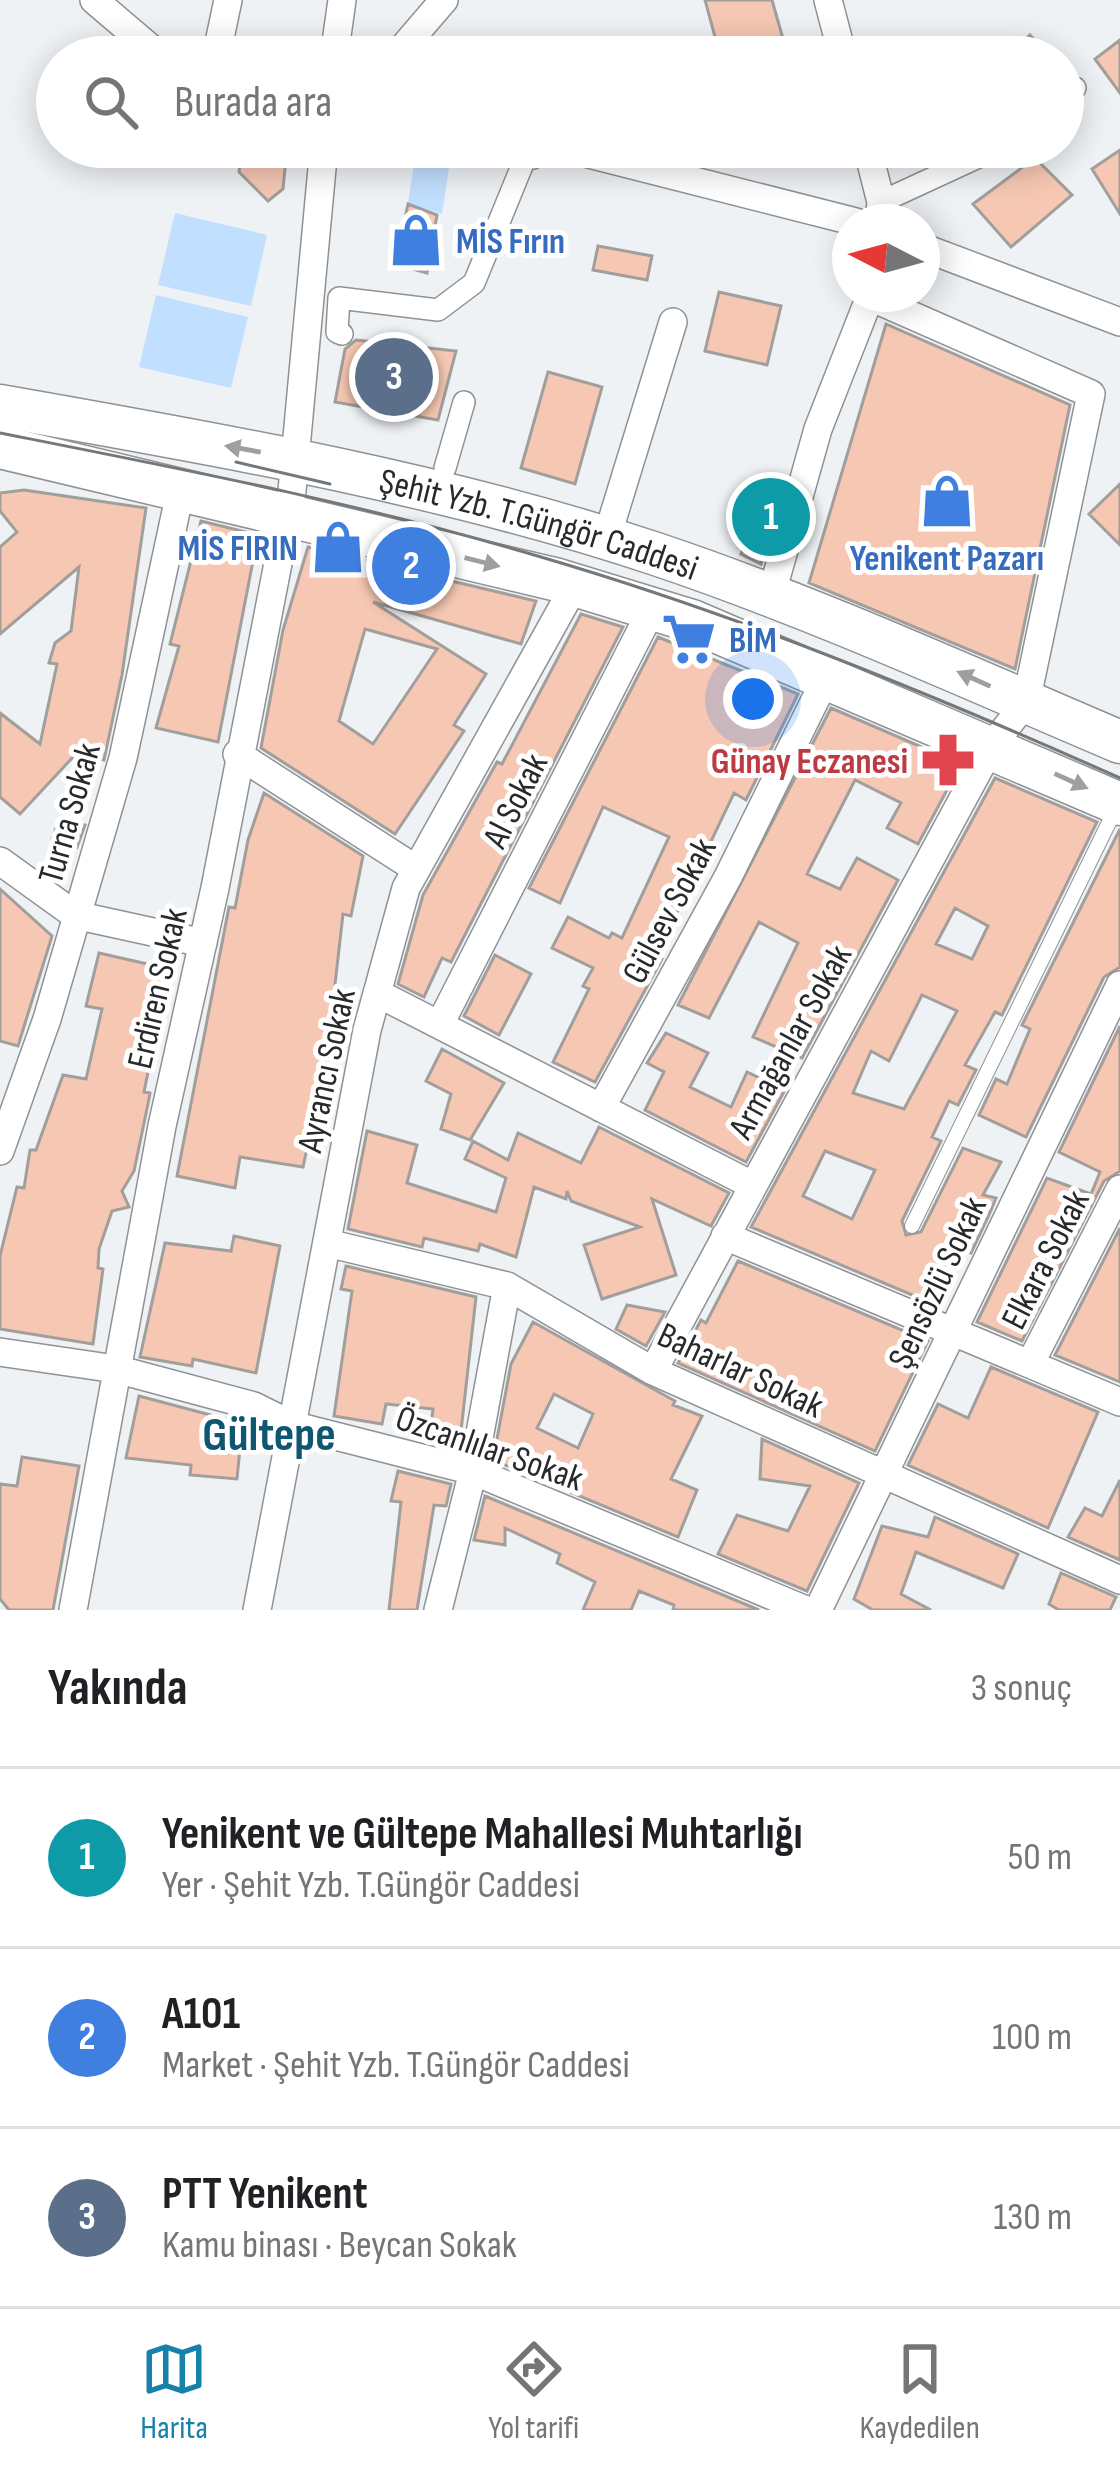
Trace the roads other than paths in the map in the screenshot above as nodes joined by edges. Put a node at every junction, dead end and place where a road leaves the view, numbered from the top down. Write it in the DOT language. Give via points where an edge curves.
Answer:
graph roads {
  1 [pos="94,0"];
  2 [pos="228,0"];
  3 [pos="342,0"];
  4 [pos="444,0"];
  5 [pos="828,0"];
  6 [pos="136,36"];
  7 [pos="220,36"];
  8 [pos="337,36"];
  9 [pos="413,36"];
  10 [pos="837,36"];
  11 [pos="322,168"];
  12 [pos="521,168"];
  13 [pos="644,168"];
  14 [pos="871,168"];
  15 [pos="961,168"];
  16 [pos="878,204"];
  17 [pos="895,204"];
  18 [pos="832,216"];
  19 [pos="940,255"];
  20 [pos="864,312"];
  21 [pos="906,312"];
  22 [pos="673,322"];
  23 [pos="1120,322"];
  24 [pos="342,334"];
  25 [pos="464,402"];
  26 [pos="0,406"];
  27 [pos="0,447"];
  28 [pos="296,458"];
  29 [pos="445,468"];
  30 [pos="181,488"];
  31 [pos="287,514"];
  32 [pos="606,540"];
  33 [pos="575,585"];
  34 [pos="770,596"];
  35 [pos="652,609"];
  36 [pos="825,680"];
  37 [pos="1026,702"];
  38 [pos="1120,742"];
  39 [pos="991,747"];
  40 [pos="237,754"];
  41 [pos="1119,803"];
  42 [pos="0,861"];
  43 [pos="413,867"];
  44 [pos="75,915"];
  45 [pos="203,943"];
  46 [pos="1120,986"];
  47 [pos="377,992"];
  48 [pos="440,1024"];
  49 [pos="601,1108"];
  50 [pos="0,1151"];
  51 [pos="752,1186"];
  52 [pos="1120,1189"];
  53 [pos="912,1226"];
  54 [pos="725,1236"];
  55 [pos="327,1243"];
  56 [pos="507,1286"];
  57 [pos="955,1328"];
  58 [pos="0,1352"];
  59 [pos="1031,1362"];
  60 [pos="116,1369"];
  61 [pos="653,1371"];
  62 [pos="1120,1402"];
  63 [pos="292,1424"];
  64 [pos="473,1472"];
  65 [pos="884,1474"];
  66 [pos="1120,1580"];
  67 [pos="73,1610"];
  68 [pos="256,1610"];
  69 [pos="438,1610"];
  70 [pos="806,1610"];
  71 [pos="818,1610"];
  1 -- 6 [label="street"];
  2 -- 7 [label="street"];
  3 -- 8 [label="street"];
  4 -- 9 [label="street"];
  5 -- 10 [label="street"];
  11 -- 28 [label="street, Erdiren Sokak"];
  12 -- 24 [label="street" via="474,283 437,310 339,298"];
  13 -- 18 [label="street"];
  14 -- 16 [label="street"];
  15 -- 17 [label="street"];
  19 -- 23 [label="street"];
  20 -- 34 [label="street" via="818,429"];
  21 -- 37 [label="street" via="1091,394"];
  22 -- 32 [label="street"];
  25 -- 29 [label="street"];
  28 -- 26 [label="main road, Şehit Yzb. T.Güngör Caddesi, one-way"];
  27 -- 30 [label="main road, Şehit Yzb. T.Güngör Caddesi"];
  28 -- 31 [label="street, Erdiren Sokak"];
  28 -- 32 [label="main road, Şehit Yzb. T.Güngör Caddesi"];
  30 -- 31 [label="main road, Şehit Yzb. T.Güngör Caddesi"];
  30 -- 44 [label="street, Turna Sokak" via="123,758"];
  31 -- 33 [label="main road, Şehit Yzb. T.Güngör Caddesi, one-way"];
  31 -- 40 [label="street, Erdiren Sokak"];
  32 -- 34 [label="main road, Şehit Yzb. T.Güngör Caddesi"];
  33 -- 35 [label="main road, Şehit Yzb. T.Güngör Caddesi"];
  33 -- 43 [label="street, Ayrancı Sokak"];
  37 -- 34 [label="main road, Şehit Yzb. T.Güngör Caddesi, one-way"];
  35 -- 36 [label="main road, Şehit Yzb. T.Güngör Caddesi"];
  35 -- 48 [label="street, Al Sokak"];
  36 -- 39 [label="main road, Şehit Yzb. T.Güngör Caddesi"];
  36 -- 49 [label="street, Gülsev Sokak"];
  37 -- 38 [label="main road, Şehit Yzb. T.Güngör Caddesi"];
  37 -- 39 [label="street, Armağanlar Sokak"];
  39 -- 41 [label="main road, Şehit Yzb. T.Güngör Caddesi, one-way"];
  39 -- 51 [label="street, Armağanlar Sokak"];
  40 -- 43 [label="street"];
  40 -- 45 [label="street, Erdiren Sokak"];
  41 -- 53 [label="lane"];
  42 -- 44 [label="street"];
  43 -- 47 [label="street, Ayrancı Sokak"];
  44 -- 45 [label="street"];
  44 -- 50 [label="street, Turna Sokak"];
  45 -- 60 [label="street, Erdiren Sokak"];
  46 -- 57 [label="street, Şensözlü Sokak"];
  47 -- 48 [label="street"];
  47 -- 55 [label="street, Ayrancı Sokak"];
  48 -- 49 [label="street"];
  49 -- 51 [label="street"];
  51 -- 54 [label="street, Armağanlar Sokak"];
  52 -- 59 [label="street, Elkara Sokak"];
  54 -- 57 [label="street"];
  54 -- 61 [label="street, Armağanlar Sokak"];
  55 -- 56 [label="street, Baharlar Sokak"];
  55 -- 63 [label="street, Ayrancı Sokak"];
  56 -- 61 [label="street, Baharlar Sokak"];
  56 -- 64 [label="street"];
  57 -- 59 [label="street"];
  57 -- 65 [label="street, Şensözlü Sokak"];
  58 -- 60 [label="street, Özcanlılar Sokak"];
  59 -- 62 [label="street"];
  60 -- 63 [label="street, Özcanlılar Sokak"];
  60 -- 67 [label="street, Erdiren Sokak"];
  61 -- 65 [label="street, Baharlar Sokak"];
  63 -- 64 [label="street, Özcanlılar Sokak"];
  63 -- 68 [label="street, Ayrancı Sokak"];
  64 -- 69 [label="street"];
  64 -- 70 [label="street, Özcanlılar Sokak"];
  65 -- 66 [label="street, Baharlar Sokak"];
  65 -- 71 [label="street, Şensözlü Sokak"];
}
